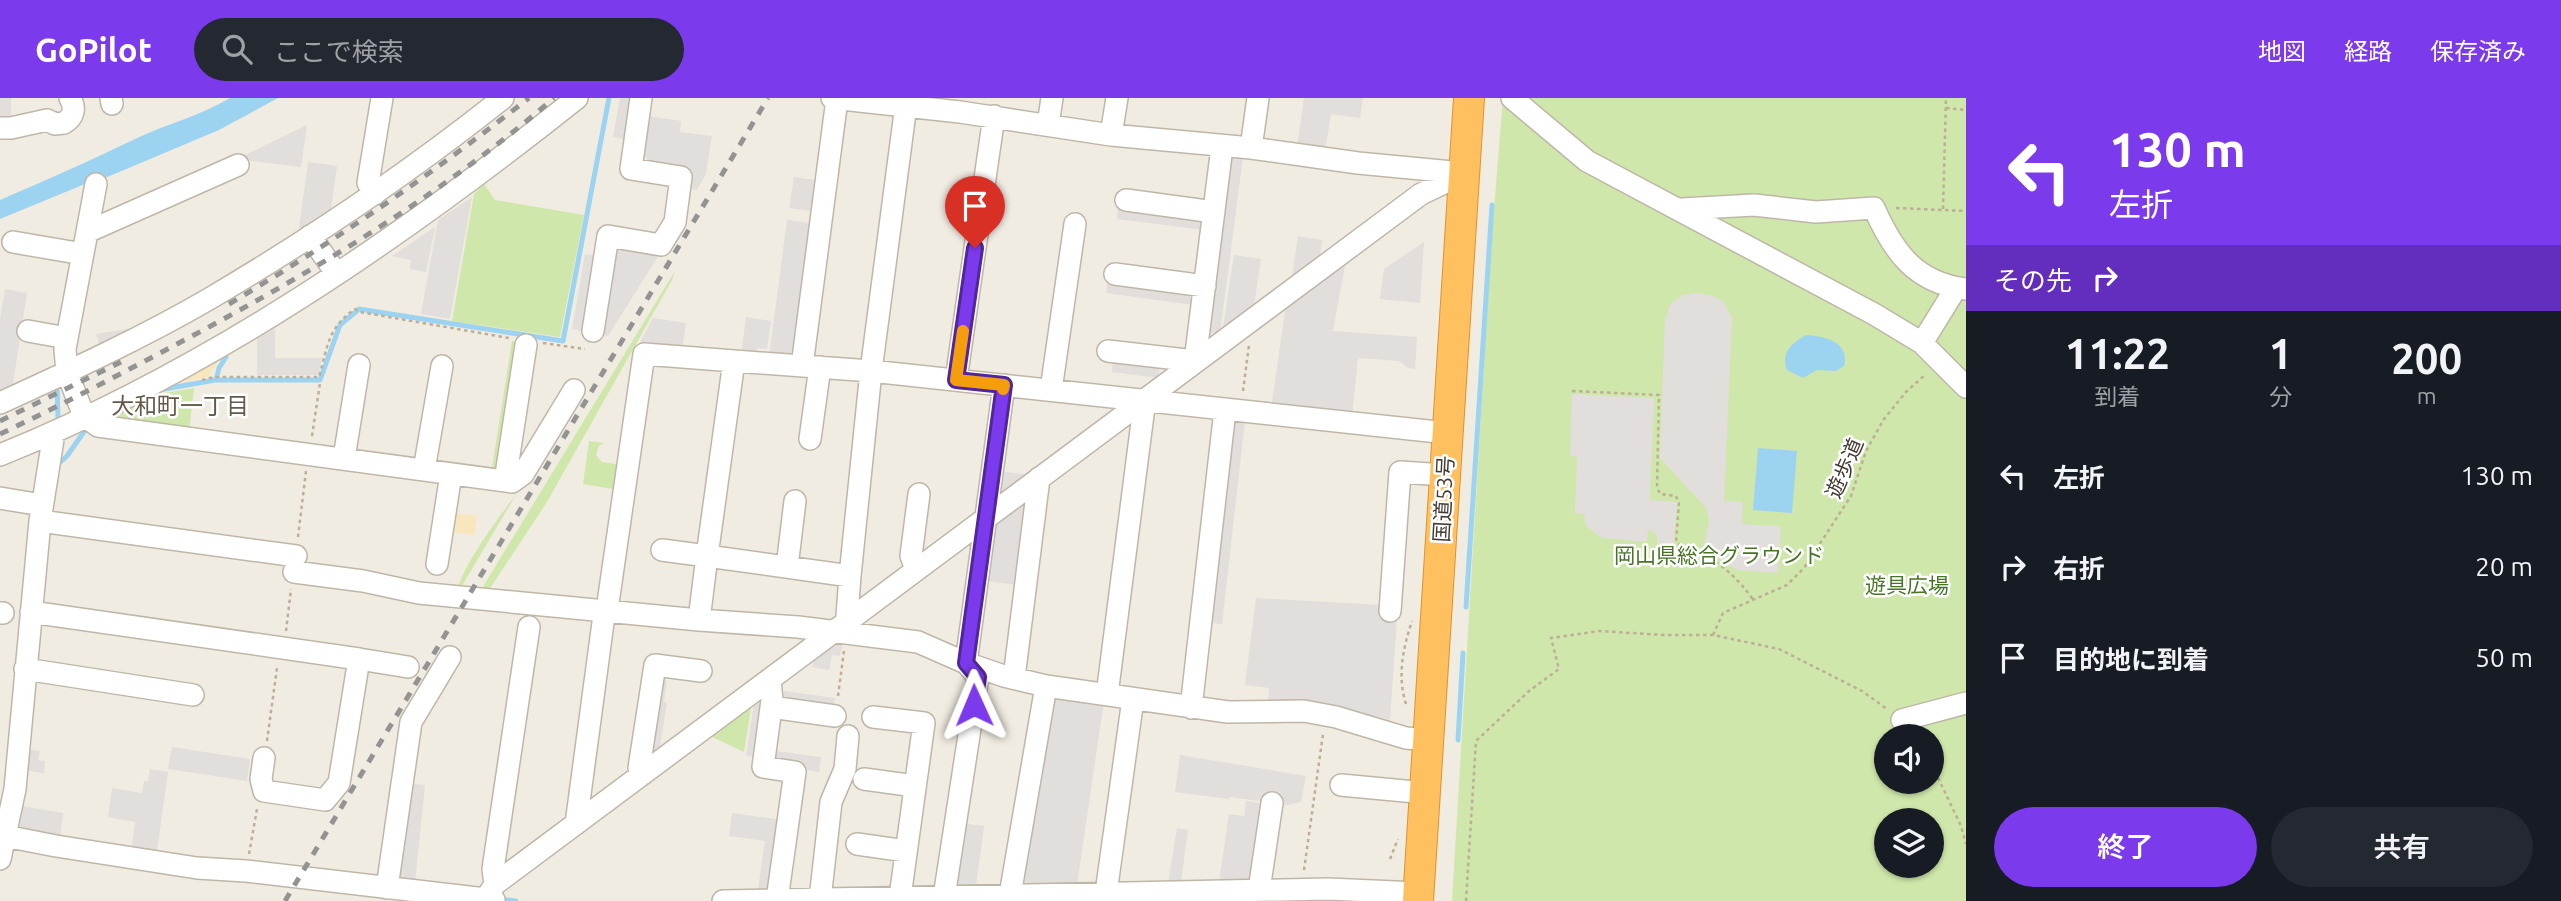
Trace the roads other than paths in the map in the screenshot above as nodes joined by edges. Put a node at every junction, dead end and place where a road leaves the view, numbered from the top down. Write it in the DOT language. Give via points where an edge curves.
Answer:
graph roads {
  1 [pos="70,98"];
  2 [pos="382,98"];
  3 [pos="503,98"];
  4 [pos="577,98"];
  5 [pos="641,98"];
  6 [pos="1118,98"];
  7 [pos="1258,98"];
  8 [pos="1469,98"];
  9 [pos="1512,98"];
  10 [pos="834,99"];
  11 [pos="920,103"];
  12 [pos="961,105"];
  13 [pos="1050,114"];
  14 [pos="994,116"];
  15 [pos="0,128"];
  16 [pos="1112,130"];
  17 [pos="1222,147"];
  18 [pos="1251,148"];
  19 [pos="238,166"];
  20 [pos="1465,173"];
  21 [pos="96,184"];
  22 [pos="375,194"];
  23 [pos="1126,200"];
  24 [pos="1680,209"];
  25 [pos="1214,212"];
  26 [pos="1075,224"];
  27 [pos="87,232"];
  28 [pos="310,236"];
  29 [pos="13,242"];
  30 [pos="79,253"];
  31 [pos="337,274"];
  32 [pos="1115,274"];
  33 [pos="1205,286"];
  34 [pos="1961,289"];
  35 [pos="28,331"];
  36 [pos="63,337"];
  37 [pos="592,341"];
  38 [pos="528,343"];
  39 [pos="1922,344"];
  40 [pos="1108,351"];
  41 [pos="734,361"];
  42 [pos="1195,361"];
  43 [pos="359,365"];
  44 [pos="442,366"];
  45 [pos="811,367"];
  46 [pos="871,371"];
  47 [pos="67,372"];
  48 [pos="956,380"];
  49 [pos="1004,385"];
  50 [pos="1966,387"];
  51 [pos="575,390"];
  52 [pos="1051,390"];
  53 [pos="1145,399"];
  54 [pos="0,403"];
  55 [pos="1233,411"];
  56 [pos="90,420"];
  57 [pos="54,433"];
  58 [pos="1447,433"];
  59 [pos="810,439"];
  60 [pos="0,454"];
  61 [pos="344,458"];
  62 [pos="424,470"];
  63 [pos="451,474"];
  64 [pos="1444,475"];
  65 [pos="1039,478"];
  66 [pos="505,481"];
  67 [pos="919,494"];
  68 [pos="0,498"];
  69 [pos="795,501"];
  70 [pos="38,508"];
  71 [pos="986,517"];
  72 [pos="662,550"];
  73 [pos="707,556"];
  74 [pos="437,564"];
  75 [pos="787,567"];
  76 [pos="916,569"];
  77 [pos="850,576"];
  78 [pos="1390,611"];
  79 [pos="31,612"];
  80 [pos="605,612"];
  81 [pos="699,620"];
  82 [pos="529,627"];
  83 [pos="842,628"];
  84 [pos="450,657"];
  85 [pos="359,659"];
  86 [pos="966,663"];
  87 [pos="408,667"];
  88 [pos="25,669"];
  89 [pos="701,671"];
  90 [pos="1014,678"];
  91 [pos="770,680"];
  92 [pos="1046,686"];
  93 [pos="193,695"];
  94 [pos="1107,695"];
  95 [pos="1133,699"];
  96 [pos="1966,704"];
  97 [pos="771,707"];
  98 [pos="1191,708"];
  99 [pos="835,716"];
  100 [pos="873,717"];
  101 [pos="1902,720"];
  102 [pos="849,736"];
  103 [pos="12,740"];
  104 [pos="1429,740"];
  105 [pos="264,758"];
  106 [pos="643,774"];
  107 [pos="864,779"];
  108 [pos="1341,785"];
  109 [pos="915,786"];
  110 [pos="1426,793"];
  111 [pos="1272,803"];
  112 [pos="576,824"];
  113 [pos="3,835"];
  114 [pos="857,844"];
  115 [pos="906,850"];
  116 [pos="0,859"];
  117 [pos="387,888"];
  118 [pos="1259,890"];
  119 [pos="1106,893"];
  120 [pos="1010,895"];
  121 [pos="489,897"];
  122 [pos="900,897"];
  123 [pos="944,897"];
  124 [pos="1418,897"];
  125 [pos="820,899"];
  126 [pos="777,900"];
  127 [pos="723,901"];
  1 -- 15 [label="street" via="73,112 64,123 47,120"];
  2 -- 22 [label="street" via="369,183"];
  3 -- 22 [label="street"];
  4 -- 31 [label="street" via="480,175"];
  5 -- 37 [label="street" via="631,169 681,177 675,222 661,245 608,236"];
  6 -- 16 [label="street"];
  7 -- 18 [label="street"];
  8 -- 20 [label="highway, 国道53号"];
  9 -- 24 [label="street" via="1587,161"];
  10 -- 11 [label="street"];
  10 -- 45 [label="street"];
  11 -- 12 [label="street"];
  11 -- 46 [label="street"];
  12 -- 14 [label="street"];
  13 -- 14 [label="street"];
  13 -- 16 [label="street"];
  14 -- 48 [label="street"];
  16 -- 17 [label="street"];
  17 -- 18 [label="street"];
  17 -- 25 [label="street"];
  18 -- 20 [label="street"];
  19 -- 27 [label="street"];
  20 -- 42 [label="street" via="1421,194"];
  20 -- 58 [label="highway, 国道53号"];
  21 -- 27 [label="street"];
  22 -- 28 [label="street"];
  23 -- 25 [label="street"];
  24 -- 34 [label="street" via="1754,205 1816,212 1874,208 1903,261"];
  24 -- 39 [label="street"];
  25 -- 33 [label="street"];
  26 -- 52 [label="street"];
  27 -- 30 [label="street"];
  28 -- 31 [label="street"];
  28 -- 47 [label="street" via="207,300"];
  29 -- 30 [label="street"];
  30 -- 36 [label="street"];
  31 -- 56 [label="street"];
  32 -- 33 [label="street"];
  33 -- 42 [label="street"];
  34 -- 39 [label="street"];
  35 -- 36 [label="street"];
  36 -- 47 [label="street"];
  38 -- 66 [label="street"];
  39 -- 50 [label="street"];
  40 -- 42 [label="street"];
  41 -- 45 [label="street"];
  41 -- 73 [label="street"];
  41 -- 80 [label="street" via="643,354 624,546"];
  42 -- 53 [label="street"];
  43 -- 61 [label="street"];
  44 -- 62 [label="street"];
  45 -- 46 [label="street"];
  45 -- 59 [label="street"];
  46 -- 48 [label="street"];
  46 -- 77 [label="street"];
  47 -- 54 [label="street"];
  47 -- 56 [label="street"];
  48 -- 49 [label="street"];
  49 -- 52 [label="street"];
  49 -- 71 [label="street"];
  51 -- 66 [label="street" via="523,474"];
  52 -- 53 [label="street"];
  53 -- 55 [label="street"];
  53 -- 65 [label="street"];
  53 -- 94 [label="street"];
  55 -- 58 [label="street"];
  55 -- 98 [label="street"];
  56 -- 57 [label="street"];
  56 -- 61 [label="street"];
  57 -- 60 [label="street"];
  57 -- 70 [label="street"];
  58 -- 64 [label="highway, 国道53号"];
  61 -- 62 [label="street"];
  62 -- 63 [label="street"];
  63 -- 66 [label="street"];
  63 -- 74 [label="street"];
  64 -- 78 [label="street" via="1400,472"];
  64 -- 104 [label="highway, 国道53号"];
  65 -- 71 [label="street"];
  65 -- 90 [label="street"];
  67 -- 76 [label="street" via="911,556"];
  68 -- 70 [label="street"];
  69 -- 75 [label="street"];
  70 -- 79 [label="street"];
  70 -- 80 [label="street" via="419,593"];
  71 -- 76 [label="street"];
  71 -- 86 [label="street"];
  72 -- 73 [label="street"];
  73 -- 75 [label="street"];
  73 -- 81 [label="street"];
  75 -- 77 [label="street"];
  76 -- 83 [label="street"];
  77 -- 83 [label="street"];
  79 -- 85 [label="street"];
  79 -- 88 [label="street"];
  80 -- 81 [label="street"];
  80 -- 112 [label="street"];
  81 -- 83 [label="street"];
  82 -- 121 [label="street"];
  83 -- 86 [label="street" via="918,642"];
  83 -- 91 [label="street"];
  84 -- 117 [label="street" via="411,722"];
  85 -- 87 [label="street"];
  85 -- 105 [label="street" via="339,783 325,800 264,791"];
  86 -- 90 [label="street"];
  86 -- 123 [label="street" via="978,677"];
  88 -- 93 [label="street"];
  88 -- 103 [label="street"];
  89 -- 106 [label="street" via="655,665 639,768"];
  90 -- 92 [label="street"];
  91 -- 97 [label="street"];
  91 -- 106 [label="street"];
  92 -- 94 [label="street"];
  92 -- 120 [label="street"];
  94 -- 95 [label="street"];
  95 -- 98 [label="street"];
  95 -- 119 [label="street"];
  96 -- 101 [label="street"];
  97 -- 99 [label="street"];
  97 -- 126 [label="street" via="763,767 795,772"];
  98 -- 104 [label="street" via="1304,711"];
  100 -- 109 [label="street" via="924,723"];
  102 -- 125 [label="street" via="845,769 831,802"];
  103 -- 113 [label="street" via="15,789"];
  104 -- 110 [label="highway, 国道53号"];
  106 -- 112 [label="street"];
  107 -- 109 [label="street"];
  108 -- 110 [label="street"];
  109 -- 115 [label="street"];
  110 -- 124 [label="highway, 国道53号"];
  111 -- 118 [label="street"];
  112 -- 121 [label="street"];
  113 -- 116 [label="street"];
  113 -- 117 [label="street" via="197,868"];
  114 -- 115 [label="street"];
  115 -- 122 [label="street"];
  117 -- 121 [label="street"];
  118 -- 119 [label="street"];
  118 -- 124 [label="street" via="1365,889"];
  119 -- 120 [label="street"];
  120 -- 123 [label="street"];
  122 -- 123 [label="street"];
  122 -- 125 [label="street"];
  125 -- 126 [label="street"];
  126 -- 127 [label="street"];
}
